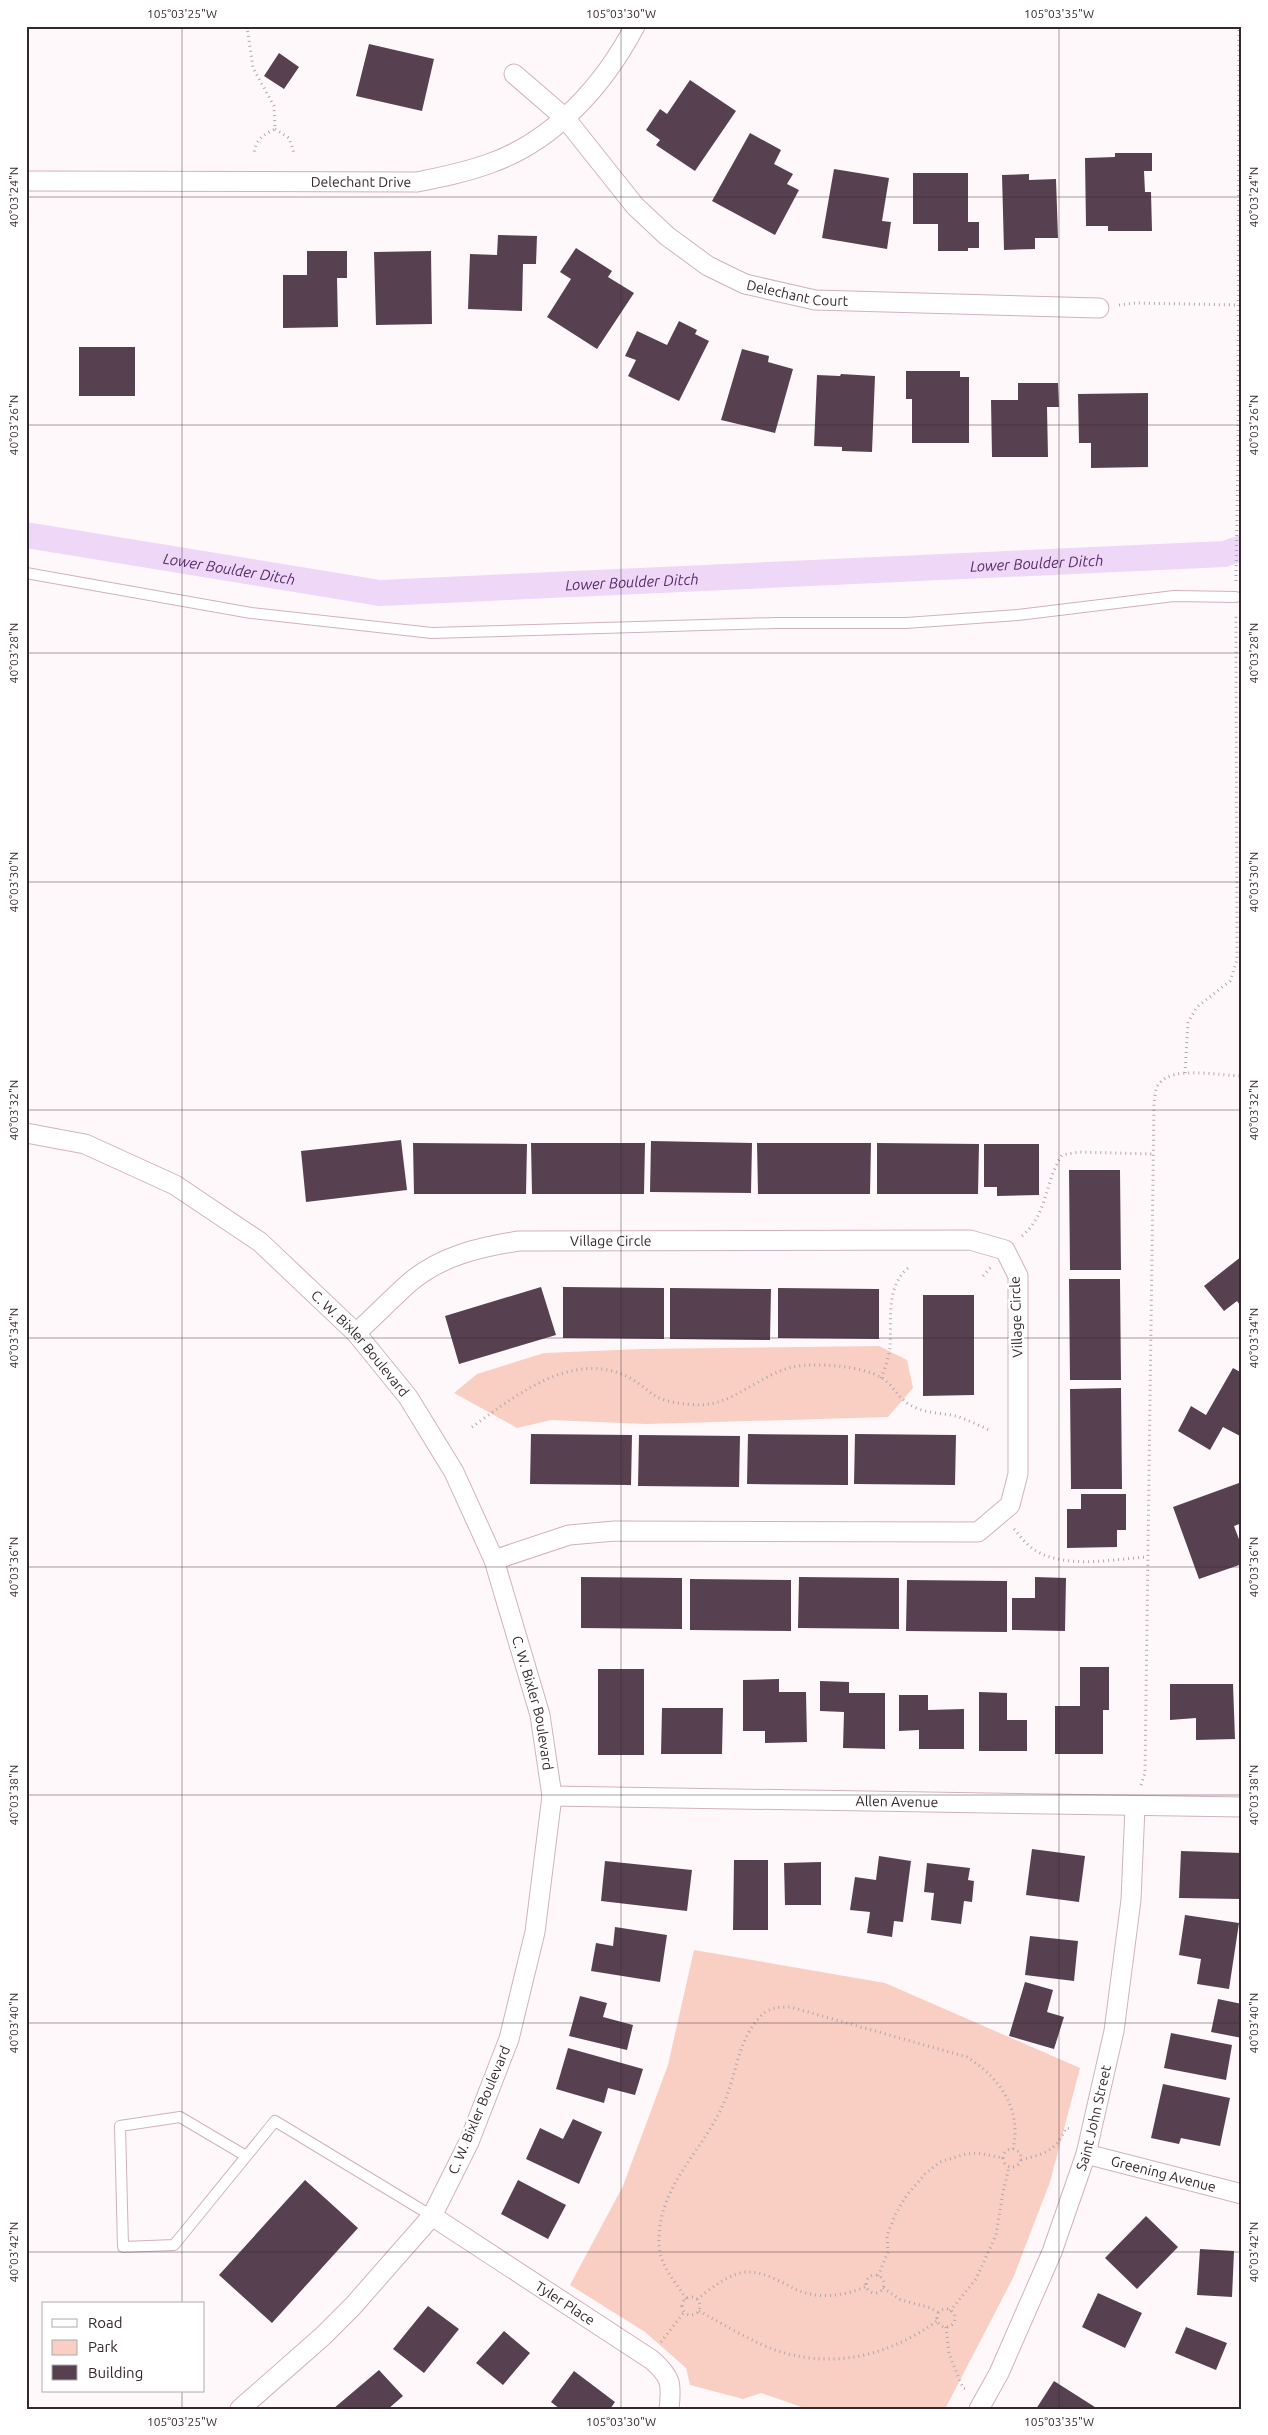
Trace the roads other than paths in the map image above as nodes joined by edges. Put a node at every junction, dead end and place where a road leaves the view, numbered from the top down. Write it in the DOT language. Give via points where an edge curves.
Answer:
graph roads {
  1 [pos="635,26"];
  2 [pos="514,74"];
  3 [pos="565,118"];
  4 [pos="26,182"];
  5 [pos="1098,308"];
  6 [pos="26,572"];
  7 [pos="1236,597"];
  8 [pos="26,1133"];
  9 [pos="356,1333"];
  10 [pos="494,1560"];
  11 [pos="552,1796"];
  12 [pos="1135,1807"];
  13 [pos="1242,1807"];
  14 [pos="1086,2154"];
  15 [pos="246,2156"];
  16 [pos="1242,2194"];
  17 [pos="432,2216"];
  18 [pos="982,2404"];
  19 [pos="241,2408"];
  20 [pos="669,2409"];
  1 -- 3 [label="street, Delechant Drive" via="613,65"];
  2 -- 3 [label="street, Delechant Court"];
  3 -- 4 [label="street, Delechant Drive" via="528,144 493,162 417,182"];
  3 -- 5 [label="street, Delechant Court" via="635,206 708,266 745,284 815,300"];
  6 -- 7 [label="lane" via="251,613 432,632 906,624 1018,615 1174,596"];
  8 -- 9 [label="street, C. W. Bixler Boulevard" via="84,1144 175,1185 260,1242"];
  9 -- 10 [label="street, C. W. Bixler Boulevard" via="408,1397 449,1464"];
  9 -- 10 [label="street, Village Circle" via="410,1282 445,1260 477,1248 519,1241 970,1240 1005,1250 1018,1276 1018,1474 1010,1505 978,1532 615,1531 569,1536"];
  10 -- 11 [label="street, C. W. Bixler Boulevard" via="540,1715"];
  11 -- 12 [label="street, Allen Avenue"];
  11 -- 17 [label="street, C. W. Bixler Boulevard" via="536,1932 509,2039 469,2142"];
  12 -- 13 [label="street, Allen Avenue"];
  12 -- 14 [label="street, Saint John Street" via="1131,1900 1114,2031"];
  14 -- 16 [label="street, Greening Avenue"];
  14 -- 18 [label="street, Saint John Street" via="1052,2252"];
  15 -- 15 [label="lane" via="180,2117 120,2126 123,2247 174,2245"];
  15 -- 17 [label="lane" via="275,2121"];
  17 -- 19 [label="street, C. W. Bixler Boulevard" via="347,2312"];
  17 -- 20 [label="street, Tyler Place" via="652,2360 665,2372 672,2387"];
}
